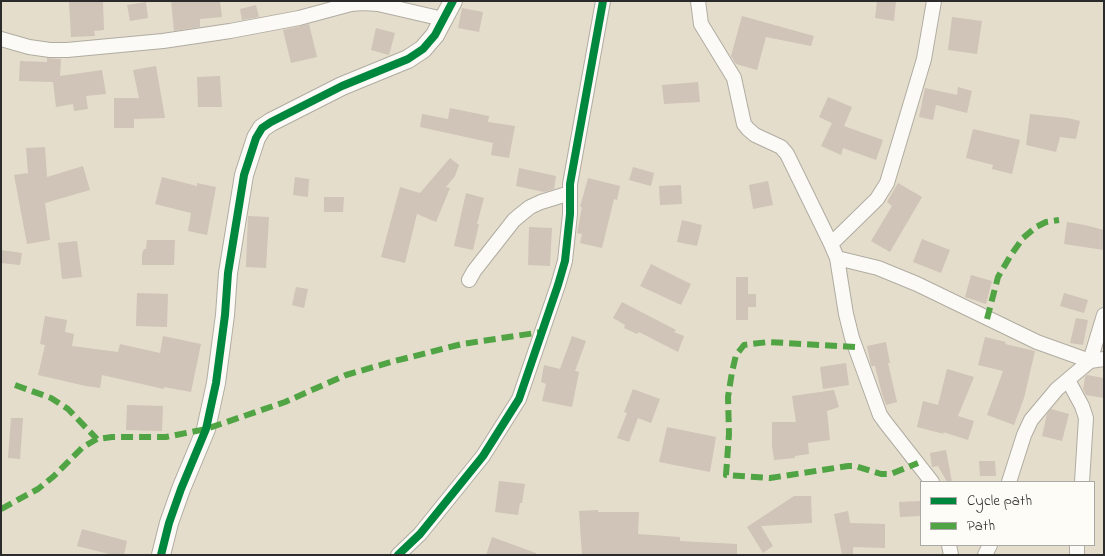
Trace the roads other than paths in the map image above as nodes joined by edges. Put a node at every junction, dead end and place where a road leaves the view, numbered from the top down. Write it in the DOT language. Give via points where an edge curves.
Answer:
graph roads {
  1 [pos="453,1"];
  2 [pos="603,1"];
  3 [pos="698,1"];
  4 [pos="934,1"];
  5 [pos="443,20"];
  6 [pos="1,39"];
  7 [pos="570,193"];
  8 [pos="831,244"];
  9 [pos="837,258"];
  10 [pos="469,280"];
  11 [pos="1104,315"];
  12 [pos="1097,360"];
  13 [pos="1068,380"];
  14 [pos="931,481"];
  15 [pos="1009,481"];
  16 [pos="1082,481"];
  17 [pos="160,555"];
  18 [pos="398,555"];
  1 -- 5 [label="street"];
  2 -- 7 [label="street"];
  3 -- 8 [label="street" via="701,24 734,78 744,124 755,135 781,147 787,154"];
  4 -- 8 [label="street" via="924,59 887,183 877,199"];
  5 -- 6 [label="street" via="363,3 163,42 50,50"];
  5 -- 17 [label="street" via="435,35 408,59 342,86 271,122 256,138 244,175 228,273 216,384 206,429 168,524"];
  7 -- 10 [label="street" via="530,207 514,220"];
  7 -- 18 [label="street" via="565,261 519,399 482,456 420,534"];
  8 -- 9 [label="street"];
  9 -- 12 [label="street" via="878,268 1037,342"];
  9 -- 14 [label="street" via="852,338 876,407 884,422"];
  11 -- 12 [label="street"];
  12 -- 13 [label="street"];
  13 -- 15 [label="street" via="1031,420"];
  13 -- 16 [label="street" via="1086,418"];
}
